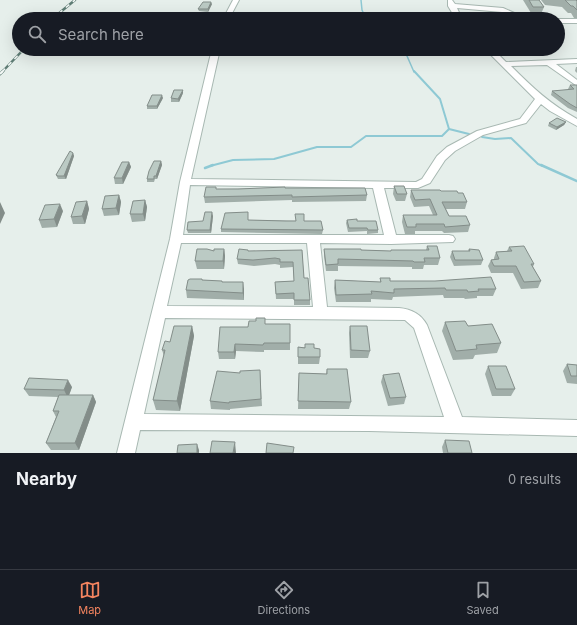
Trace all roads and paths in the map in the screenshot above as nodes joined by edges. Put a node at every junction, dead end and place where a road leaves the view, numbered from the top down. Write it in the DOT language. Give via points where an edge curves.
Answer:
graph roads {
  1 [pos="236,0"];
  2 [pos="464,0"];
  3 [pos="477,0"];
  4 [pos="450,3"];
  5 [pos="230,12"];
  6 [pos="456,12"];
  7 [pos="509,12"];
  8 [pos="565,21"];
  9 [pos="577,21"];
  10 [pos="214,56"];
  11 [pos="496,56"];
  12 [pos="577,61"];
  13 [pos="550,63"];
  14 [pos="504,64"];
  15 [pos="577,84"];
  16 [pos="537,102"];
  17 [pos="577,123"];
  18 [pos="577,130"];
  19 [pos="185,182"];
  20 [pos="378,185"];
  21 [pos="176,239"];
  22 [pos="449,239"];
  23 [pos="313,240"];
  24 [pos="392,240"];
  25 [pos="158,312"];
  26 [pos="321,313"];
  27 [pos="133,422"];
  28 [pos="456,425"];
  29 [pos="577,428"];
  30 [pos="126,453"];
  1 -- 5 [label="street"];
  2 -- 3 [label="street" via="467,4 476,5"];
  4 -- 6 [label="street"];
  4 -- 7 [label="street"];
  8 -- 9 [label="street"];
  10 -- 19 [label="street"];
  11 -- 14 [label="street"];
  12 -- 13 [label="street"];
  13 -- 14 [label="street"];
  13 -- 15 [label="street"];
  14 -- 16 [label="street"];
  16 -- 17 [label="street"];
  16 -- 18 [label="street"];
  16 -- 20 [label="street" via="523,120 480,133 451,149 441,158 426,181 418,184"];
  19 -- 20 [label="street"];
  19 -- 21 [label="street"];
  20 -- 24 [label="street"];
  21 -- 23 [label="street"];
  21 -- 25 [label="street"];
  22 -- 24 [label="street"];
  23 -- 24 [label="street"];
  23 -- 26 [label="street"];
  25 -- 26 [label="street"];
  25 -- 27 [label="street"];
  26 -- 28 [label="street" via="396,313 413,317 420,325"];
  27 -- 28 [label="street"];
  27 -- 30 [label="street"];
  28 -- 29 [label="street"];
}
